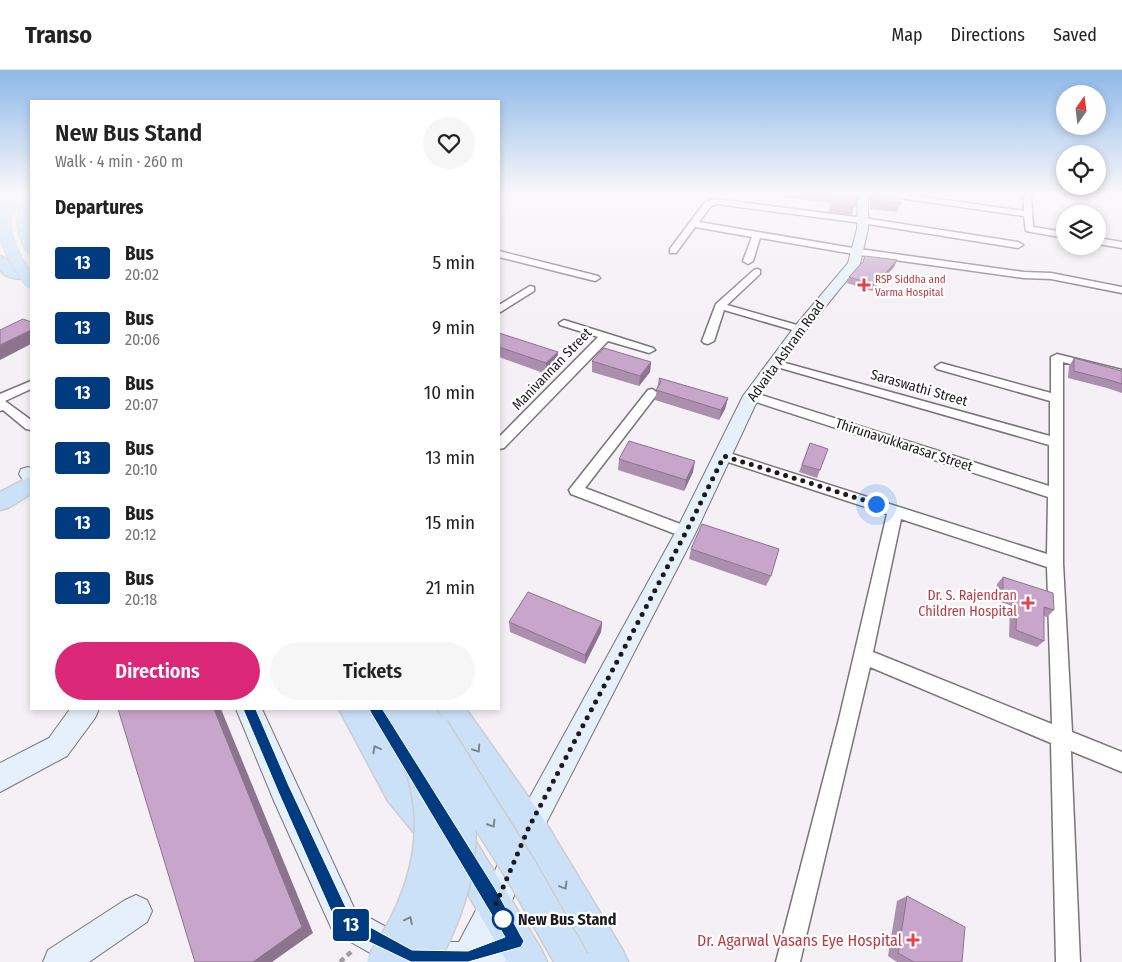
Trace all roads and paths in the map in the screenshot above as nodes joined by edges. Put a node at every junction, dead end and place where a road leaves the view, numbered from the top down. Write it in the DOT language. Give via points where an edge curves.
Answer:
graph roads {
  1 [pos="0,234"];
  2 [pos="7,235"];
  3 [pos="16,235"];
  4 [pos="685,235"];
  5 [pos="757,235"];
  6 [pos="862,235"];
  7 [pos="949,235"];
  8 [pos="1106,242"];
  9 [pos="1018,245"];
  10 [pos="1122,245"];
  11 [pos="674,250"];
  12 [pos="859,252"];
  13 [pos="500,254"];
  14 [pos="0,260"];
  15 [pos="748,260"];
  16 [pos="757,272"];
  17 [pos="24,274"];
  18 [pos="595,278"];
  19 [pos="30,286"];
  20 [pos="530,290"];
  21 [pos="1122,290"];
  22 [pos="720,306"];
  23 [pos="500,309"];
  24 [pos="564,323"];
  25 [pos="800,329"];
  26 [pos="606,336"];
  27 [pos="708,341"];
  28 [pos="649,350"];
  29 [pos="774,363"];
  30 [pos="941,367"];
  31 [pos="1122,374"];
  32 [pos="30,386"];
  33 [pos="652,393"];
  34 [pos="751,396"];
  35 [pos="1057,399"];
  36 [pos="1,403"];
  37 [pos="30,425"];
  38 [pos="1057,443"];
  39 [pos="500,444"];
  40 [pos="724,456"];
  41 [pos="30,477"];
  42 [pos="0,490"];
  43 [pos="1057,494"];
  44 [pos="0,502"];
  45 [pos="895,510"];
  46 [pos="686,532"];
  47 [pos="1055,562"];
  48 [pos="863,656"];
  49 [pos="85,710"];
  50 [pos="249,710"];
  51 [pos="354,710"];
  52 [pos="376,710"];
  53 [pos="394,710"];
  54 [pos="421,710"];
  55 [pos="451,710"];
  56 [pos="1062,738"];
  57 [pos="439,739"];
  58 [pos="1122,762"];
  59 [pos="0,778"];
  60 [pos="529,827"];
  61 [pos="493,901"];
  62 [pos="136,911"];
  63 [pos="522,952"];
  64 [pos="467,961"];
  65 [pos="60,962"];
  66 [pos="384,962"];
  67 [pos="420,962"];
  68 [pos="573,962"];
  69 [pos="609,962"];
  70 [pos="788,962"];
  71 [pos="1068,962"];
  1 -- 17 [label="main road"];
  2 -- 17 [label="main road, bridge"];
  3 -- 17 [label="main road" via="26,261"];
  4 -- 11 [label="street"];
  5 -- 12 [label="street"];
  5 -- 15 [label="street"];
  6 -- 12 [label="street, Advaita Ashram Road"];
  7 -- 9 [label="street"];
  8 -- 10 [label="street"];
  12 -- 21 [label="street" via="1051,276"];
  12 -- 25 [label="street, Advaita Ashram Road" via="854,264"];
  13 -- 18 [label="street"];
  14 -- 17 [label="main road" via="7,269"];
  16 -- 22 [label="street"];
  17 -- 19 [label="main road"];
  20 -- 23 [label="street"];
  22 -- 25 [label="street"];
  22 -- 27 [label="street"];
  24 -- 26 [label="street"];
  25 -- 29 [label="street, Advaita Ashram Road"];
  26 -- 28 [label="street"];
  26 -- 39 [label="street, Manivannan Street"];
  29 -- 34 [label="street, Advaita Ashram Road"];
  29 -- 38 [label="street, Saraswathi Street"];
  30 -- 35 [label="street"];
  31 -- 35 [label="street" via="1057,358"];
  32 -- 36 [label="street"];
  33 -- 46 [label="street" via="576,490"];
  34 -- 40 [label="street, Advaita Ashram Road"];
  34 -- 43 [label="street, Thirunavukkarasar Street"];
  35 -- 38 [label="street"];
  36 -- 37 [label="street"];
  38 -- 43 [label="street"];
  40 -- 45 [label="street"];
  40 -- 46 [label="street, Advaita Ashram Road"];
  41 -- 42 [label="main road"];
  41 -- 44 [label="main road"];
  43 -- 47 [label="street"];
  45 -- 47 [label="street"];
  45 -- 48 [label="street"];
  46 -- 60 [label="street, Advaita Ashram Road"];
  47 -- 56 [label="street"];
  48 -- 56 [label="street"];
  48 -- 70 [label="street"];
  49 -- 59 [label="street" via="58,747"];
  50 -- 64 [label="street" via="344,921 411,958"];
  61 -- 51 [label="main road, one-way" via="399,790"];
  52 -- 61 [label="main road"];
  66 -- 53 [label="main road, one-way, bridge" via="421,893 433,842 432,809 424,771"];
  54 -- 57 [label="main road, bridge"];
  55 -- 60 [label="main road, one-way"];
  56 -- 58 [label="street"];
  56 -- 71 [label="street"];
  57 -- 67 [label="main road, bridge" via="456,784 459,850 449,901 440,926"];
  57 -- 68 [label="main road, one-way, bridge" via="522,872"];
  60 -- 61 [label="street, Advaita Ashram Road"];
  60 -- 69 [label="main road, one-way"];
  61 -- 63 [label="main road"];
  61 -- 64 [label="street, Advaita Ashram Road"];
  62 -- 65 [label="street"];
  63 -- 64 [label="street"];
}
